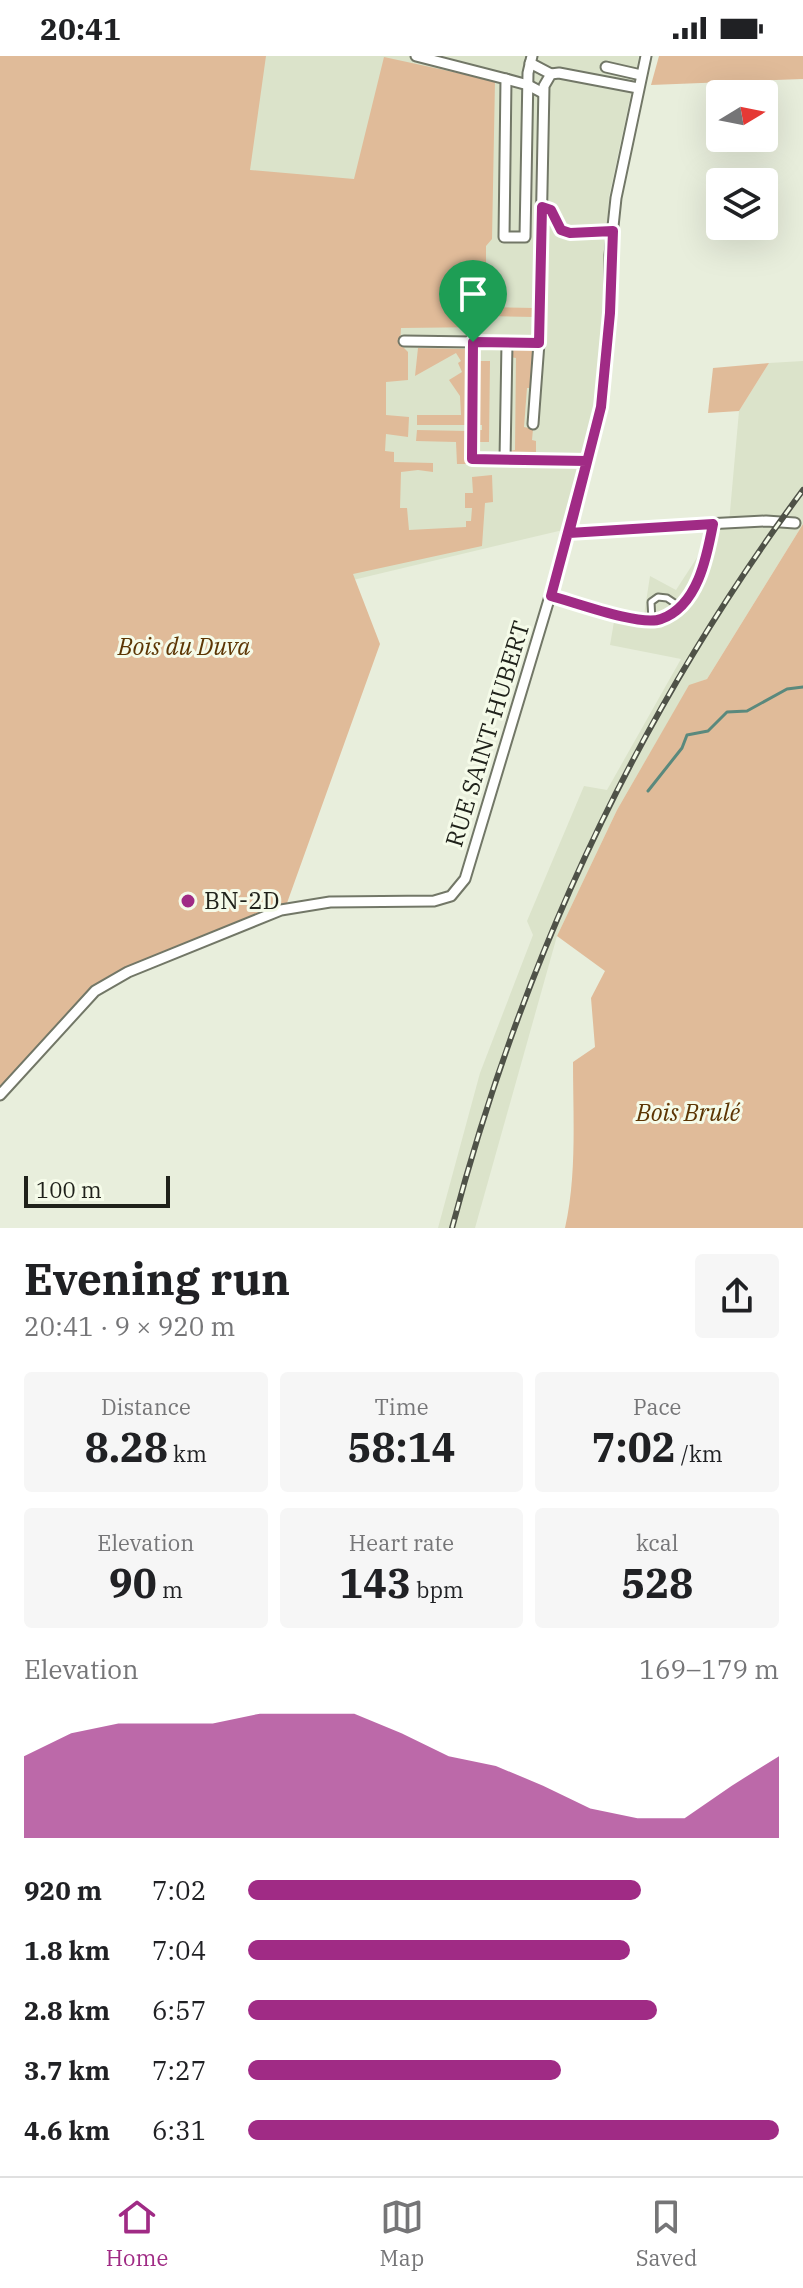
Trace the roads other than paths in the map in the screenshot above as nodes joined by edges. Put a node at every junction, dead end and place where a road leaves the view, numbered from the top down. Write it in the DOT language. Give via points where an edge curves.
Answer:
graph roads {
  1 [pos="416,56"];
  2 [pos="646,56"];
  3 [pos="531,60"];
  4 [pos="606,67"];
  5 [pos="551,74"];
  6 [pos="641,75"];
  7 [pos="506,79"];
  8 [pos="528,85"];
  9 [pos="638,88"];
  10 [pos="543,93"];
  11 [pos="542,207"];
  12 [pos="613,231"];
  13 [pos="404,341"];
  14 [pos="473,342"];
  15 [pos="507,343"];
  16 [pos="539,343"];
  17 [pos="533,424"];
  18 [pos="505,459"];
  19 [pos="587,461"];
  20 [pos="795,523"];
  21 [pos="713,524"];
  22 [pos="569,533"];
  23 [pos="551,596"];
  24 [pos="679,606"];
  25 [pos="652,621"];
  26 [pos="0,1095"];
  1 -- 7 [label="street"];
  2 -- 6 [label="street, RUE SAINT-HUBERT"];
  3 -- 5 [label="street"];
  3 -- 8 [label="street"];
  4 -- 6 [label="street"];
  5 -- 9 [label="street"];
  5 -- 10 [label="street"];
  6 -- 9 [label="street, RUE SAINT-HUBERT"];
  7 -- 8 [label="street"];
  7 -- 8 [label="street" via="504,237 525,237"];
  8 -- 10 [label="street"];
  9 -- 12 [label="street, RUE SAINT-HUBERT"];
  10 -- 11 [label="street"];
  11 -- 12 [label="street" via="551,210 561,230"];
  11 -- 16 [label="street"];
  12 -- 19 [label="street, RUE SAINT-HUBERT" via="601,407"];
  13 -- 14 [label="street"];
  14 -- 15 [label="street"];
  14 -- 18 [label="street" via="472,459"];
  15 -- 16 [label="street"];
  15 -- 18 [label="street"];
  16 -- 17 [label="street"];
  18 -- 19 [label="street"];
  19 -- 22 [label="street, RUE SAINT-HUBERT"];
  20 -- 21 [label="street"];
  21 -- 22 [label="street"];
  21 -- 24 [label="lane" via="698,581"];
  22 -- 23 [label="street, RUE SAINT-HUBERT"];
  23 -- 25 [label="lane"];
  23 -- 26 [label="street, RUE SAINT-HUBERT" via="465,879 451,896 417,903 330,902 281,910 128,972 95,991"];
  24 -- 25 [label="lane"];
  24 -- 25 [label="lane" via="658,597 651,602"];
}
